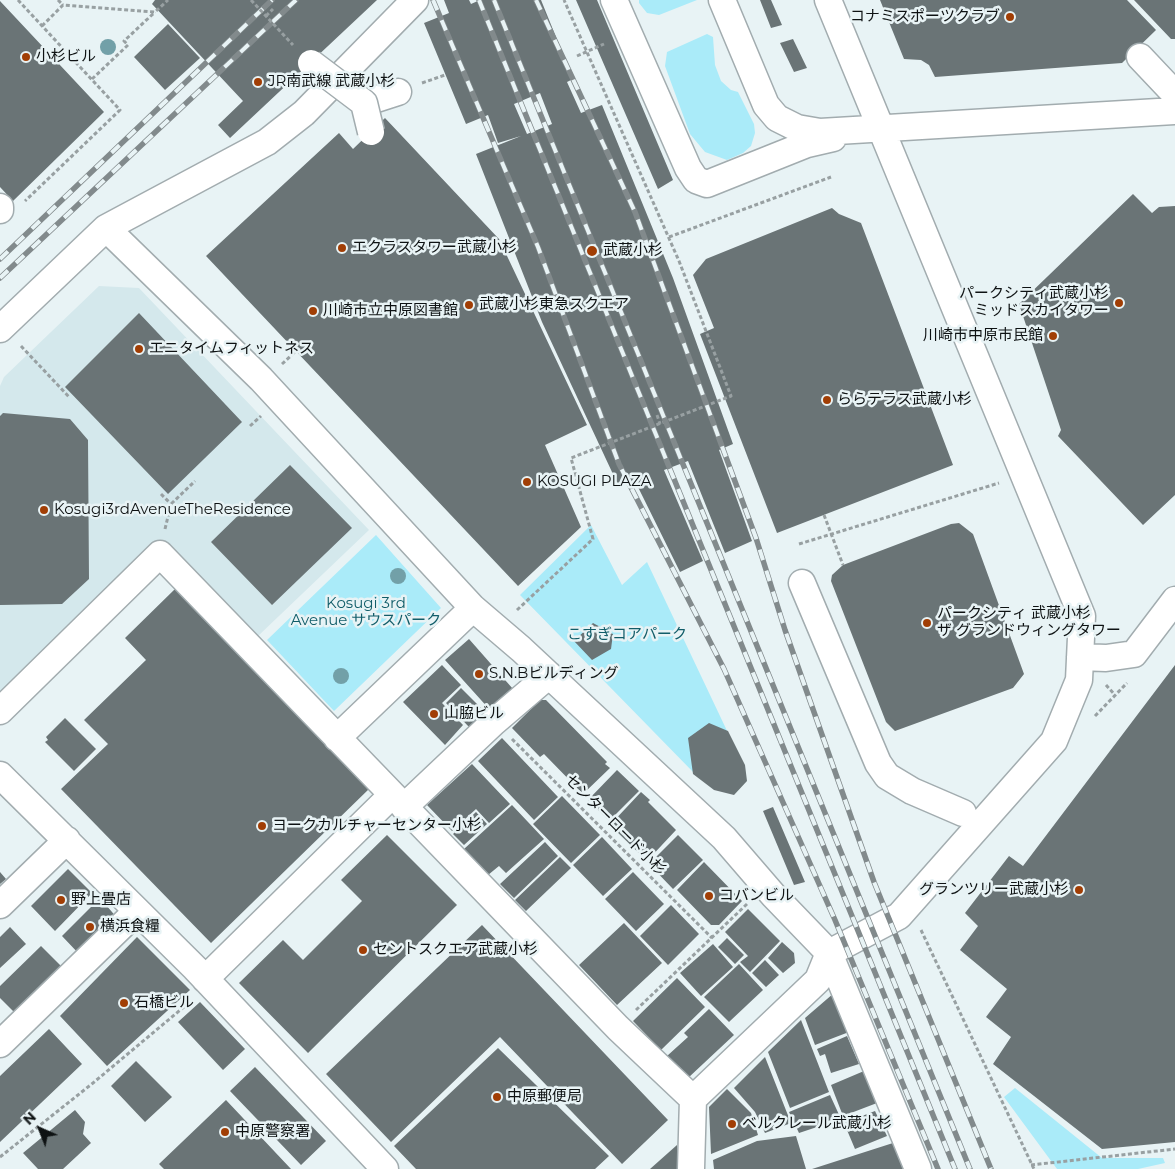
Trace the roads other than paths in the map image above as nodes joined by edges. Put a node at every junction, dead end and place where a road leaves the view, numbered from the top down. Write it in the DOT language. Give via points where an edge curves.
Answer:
graph roads {
  1 [pos="415,0"];
  2 [pos="614,0"];
  3 [pos="722,0"];
  4 [pos="828,0"];
  5 [pos="1140,57"];
  6 [pos="311,63"];
  7 [pos="398,92"];
  8 [pos="1175,94"];
  9 [pos="364,103"];
  10 [pos="1175,111"];
  11 [pos="880,127"];
  12 [pos="371,132"];
  13 [pos="106,228"];
  14 [pos="0,329"];
  15 [pos="802,583"];
  16 [pos="1175,600"];
  17 [pos="473,608"];
  18 [pos="1080,657"];
  19 [pos="549,675"];
  20 [pos="0,711"];
  21 [pos="337,738"];
  22 [pos="0,775"];
  23 [pos="398,801"];
  24 [pos="963,813"];
  25 [pos="67,840"];
  26 [pos="0,905"];
  27 [pos="137,911"];
  28 [pos="829,953"];
  29 [pos="208,981"];
  30 [pos="0,1044"];
  31 [pos="693,1099"];
  32 [pos="385,1169"];
  33 [pos="691,1169"];
  34 [pos="918,1169"];
  1 -- 13 [label="street" via="304,113 267,142"];
  2 -- 11 [label="street" via="696,180 707,184 807,144"];
  3 -- 11 [label="street" via="766,105 778,118 797,128 820,132"];
  4 -- 11 [label="street"];
  5 -- 8 [label="street"];
  6 -- 9 [label="street, bridge"];
  7 -- 9 [label="street"];
  9 -- 12 [label="street, bridge"];
  10 -- 11 [label="street"];
  11 -- 18 [label="street" via="1082,616"];
  13 -- 14 [label="street"];
  13 -- 17 [label="street" via="261,378"];
  15 -- 24 [label="street" via="882,770 897,783"];
  16 -- 18 [label="street" via="1134,654"];
  17 -- 19 [label="street"];
  17 -- 21 [label="street"];
  18 -- 28 [label="street" via="1079,680 1054,741 899,916"];
  19 -- 23 [label="street"];
  19 -- 28 [label="street" via="724,838"];
  20 -- 21 [label="street" via="160,554"];
  21 -- 23 [label="street"];
  22 -- 25 [label="street"];
  23 -- 29 [label="street"];
  23 -- 31 [label="street" via="618,1028"];
  25 -- 26 [label="street"];
  25 -- 27 [label="street"];
  27 -- 29 [label="street"];
  27 -- 30 [label="street"];
  28 -- 31 [label="street" via="818,980"];
  28 -- 34 [label="street"];
  29 -- 32 [label="street"];
  31 -- 33 [label="street"];
}
